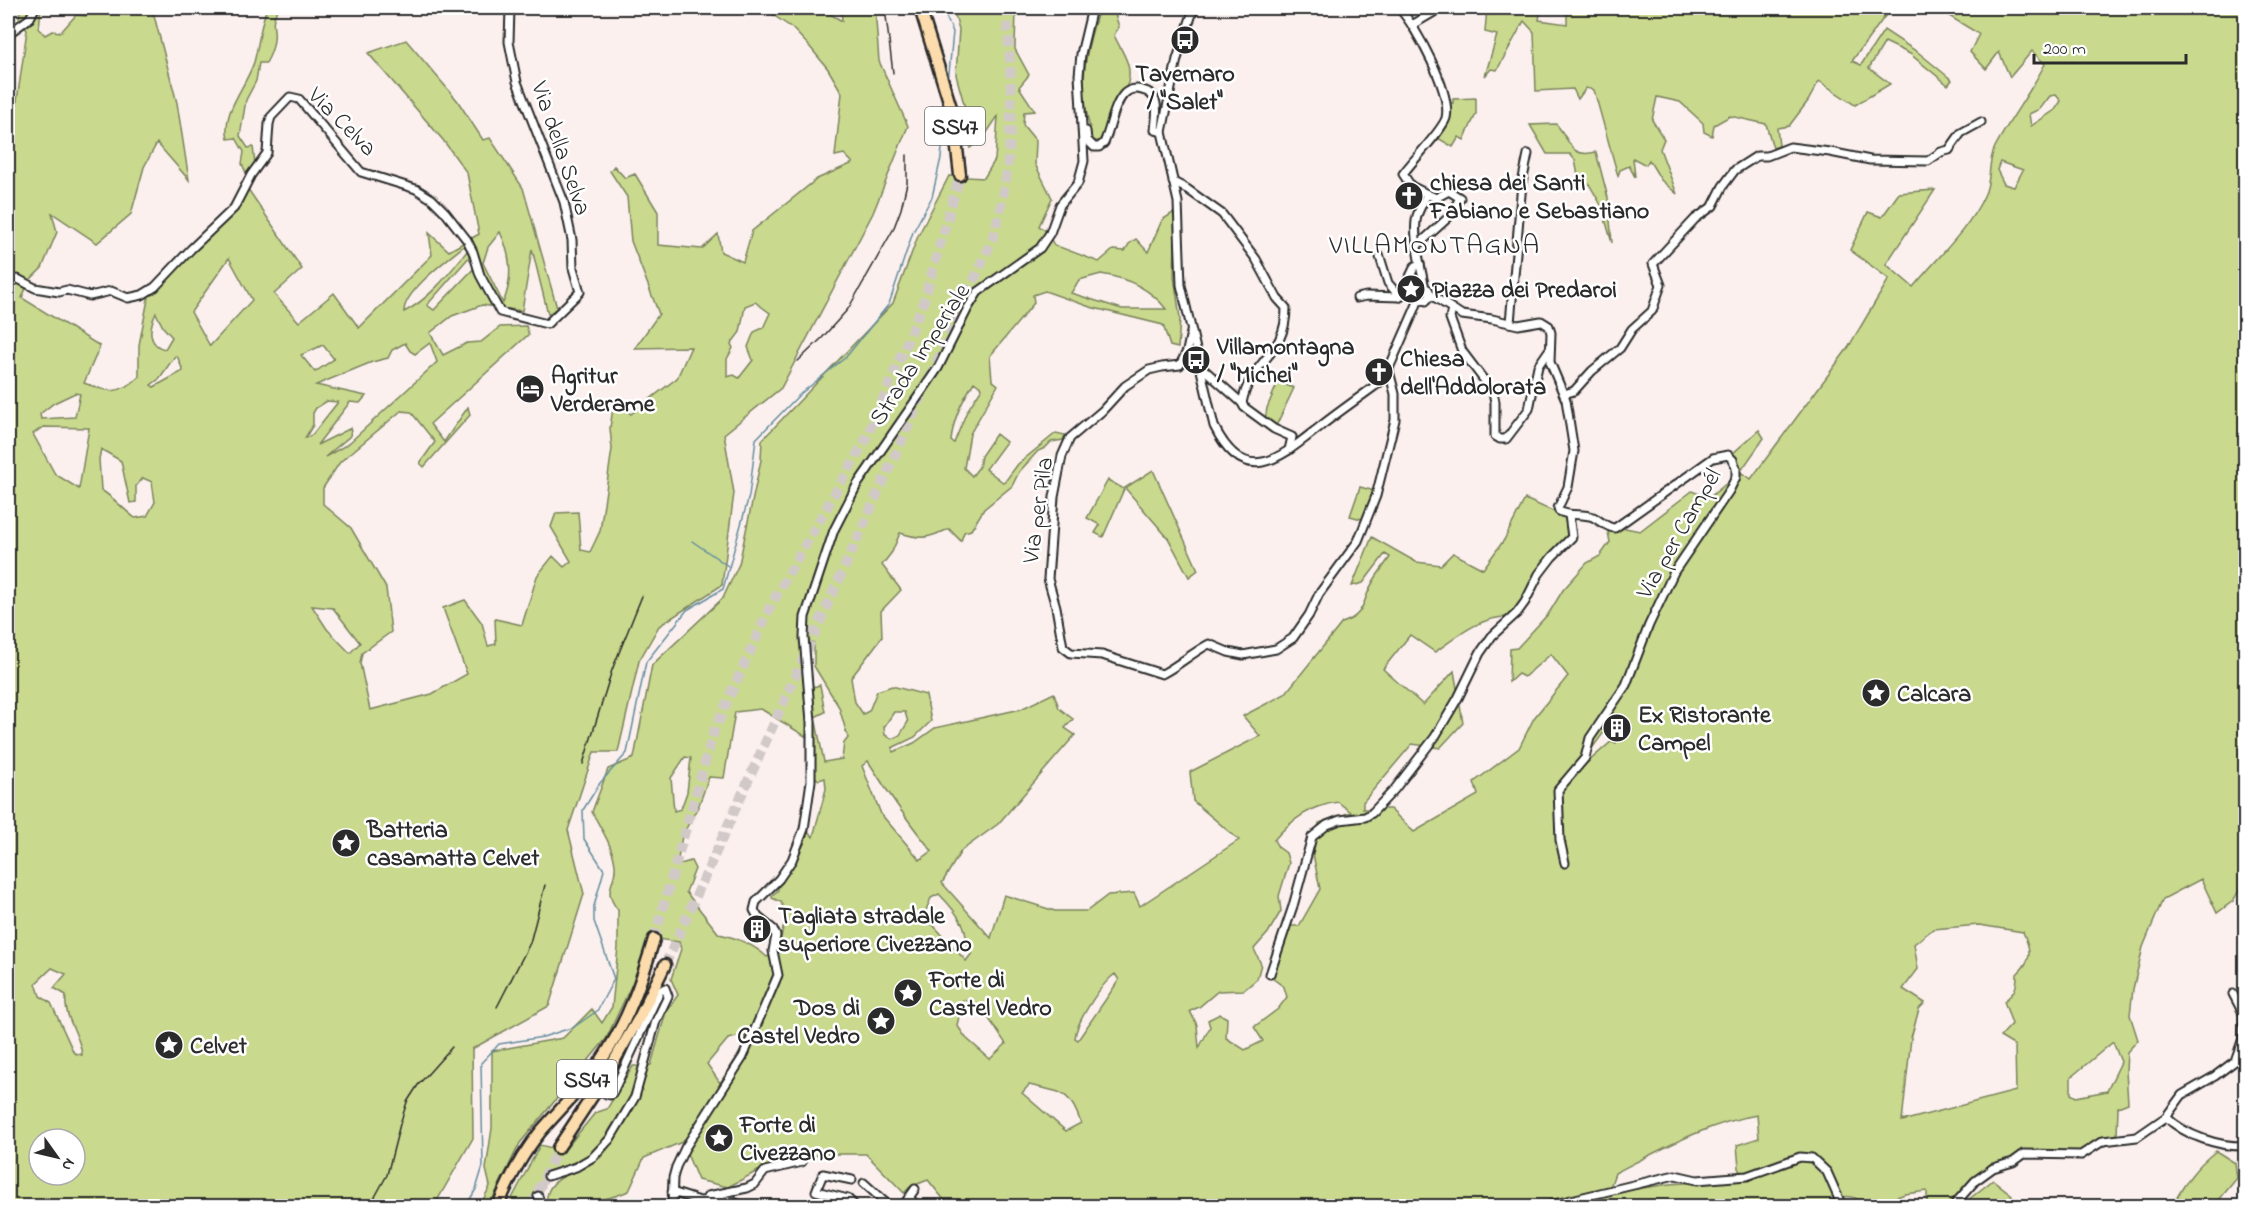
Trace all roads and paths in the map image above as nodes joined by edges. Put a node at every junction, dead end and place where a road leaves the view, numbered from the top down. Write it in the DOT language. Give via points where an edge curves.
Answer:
graph roads {
  1 [pos="35,8"];
  2 [pos="510,8"];
  3 [pos="920,8"];
  4 [pos="1092,8"];
  5 [pos="1194,8"];
  6 [pos="1399,8"];
  7 [pos="1441,8"];
  8 [pos="1412,25"];
  9 [pos="8,34"];
  10 [pos="1080,114"];
  11 [pos="1981,122"];
  12 [pos="1162,132"];
  13 [pos="1527,154"];
  14 [pos="960,175"];
  15 [pos="1173,182"];
  16 [pos="1427,194"];
  17 [pos="1418,244"];
  18 [pos="1380,257"];
  19 [pos="1420,264"];
  20 [pos="8,280"];
  21 [pos="1425,288"];
  22 [pos="1431,295"];
  23 [pos="1400,297"];
  24 [pos="1357,298"];
  25 [pos="1419,298"];
  26 [pos="1452,309"];
  27 [pos="1510,323"];
  28 [pos="547,324"];
  29 [pos="1191,332"];
  30 [pos="1549,350"];
  31 [pos="1199,365"];
  32 [pos="1389,371"];
  33 [pos="1564,394"];
  34 [pos="1242,403"];
  35 [pos="1289,452"];
  36 [pos="1569,515"];
  37 [pos="1565,863"];
  38 [pos="654,939"];
  39 [pos="665,965"];
  40 [pos="1269,974"];
  41 [pos="2233,994"];
  42 [pos="639,1018"];
  43 [pos="606,1094"];
  44 [pos="2166,1117"];
  45 [pos="2246,1146"];
  46 [pos="558,1149"];
  47 [pos="802,1162"];
  48 [pos="548,1176"];
  49 [pos="852,1180"];
  50 [pos="864,1183"];
  51 [pos="915,1190"];
  52 [pos="672,1192"];
  53 [pos="538,1196"];
  54 [pos="909,1197"];
  55 [pos="705,1201"];
  56 [pos="498,1206"];
  57 [pos="541,1206"];
  58 [pos="672,1206"];
  59 [pos="744,1206"];
  60 [pos="855,1206"];
  61 [pos="889,1206"];
  62 [pos="903,1206"];
  63 [pos="916,1206"];
  64 [pos="1546,1206"];
  65 [pos="1842,1206"];
  66 [pos="1953,1206"];
  1 -- 9 [label="street" via="30,18"];
  2 -- 28 [label="street, Via della Selva" via="509,42 517,82 564,202 580,292"];
  3 -- 14 [label="highway, SS47" via="951,105"];
  4 -- 10 [label="street, Strada Imperiale" via="1078,75"];
  5 -- 12 [label="street" via="1177,59"];
  6 -- 8 [label="street"];
  7 -- 8 [label="street"];
  8 -- 16 [label="street" via="1446,101 1446,119 1403,174 1411,186"];
  10 -- 12 [label="street" via="1087,140 1099,147 1119,102 1135,88 1155,97 1155,130"];
  10 -- 52 [label="street, Strada Imperiale" via="1084,161 1078,183 1060,205 1050,233 1040,248 978,292 938,368 857,485 834,530 805,617 812,781 804,829 792,860 756,902 754,910 776,936 773,951 778,975 743,1057 676,1167"];
  11 -- 33 [label="street" via="1962,133 1949,150 1928,161 1870,160 1790,147 1744,163 1723,186 1713,206 1695,219 1653,264 1661,285 1652,310 1632,329 1620,348 1574,390"];
  12 -- 15 [label="street"];
  13 -- 27 [label="street"];
  15 -- 29 [label="street" via="1178,202 1179,272"];
  15 -- 34 [label="street" via="1222,214 1286,308 1282,338 1248,381"];
  16 -- 17 [label="street" via="1417,217"];
  16 -- 17 [label="street" via="1436,198 1449,191 1460,198 1449,217"];
  17 -- 19 [label="street"];
  18 -- 23 [label="street" via="1388,284"];
  19 -- 21 [label="street"];
  19 -- 23 [label="street" via="1415,266"];
  20 -- 28 [label="street, Via Celva" via="90,296 111,291 128,298 155,287 234,208 267,153 272,117 290,97 299,99 361,172 407,186 432,199 467,240 500,312"];
  21 -- 22 [label="street"];
  21 -- 25 [label="street" via="1418,291"];
  22 -- 25 [label="street" via="1426,302"];
  22 -- 26 [label="street"];
  23 -- 24 [label="street"];
  25 -- 32 [label="street"];
  26 -- 27 [label="street" via="1462,315"];
  26 -- 30 [label="street" via="1450,318 1462,351 1493,392 1496,436 1500,440 1506,439 1529,409 1538,366"];
  27 -- 30 [label="street" via="1546,323 1551,333"];
  29 -- 31 [label="street"];
  29 -- 32 [label="street, Via per Pila" via="1180,366 1149,370 1125,386 1070,438 1062,456 1047,579 1063,647 1071,653 1102,656 1162,674 1209,644 1243,655 1276,649 1293,638 1358,541 1368,518 1395,420 1395,394"];
  30 -- 33 [label="street" via="1551,366"];
  31 -- 34 [label="street"];
  31 -- 35 [label="street" via="1214,426 1228,450 1259,463"];
  32 -- 35 [label="street" via="1379,383"];
  33 -- 36 [label="street" via="1574,457 1567,491 1558,508"];
  34 -- 35 [label="street" via="1274,429 1292,437"];
  36 -- 37 [label="street, Via per Campél" via="1588,516 1615,528 1713,458 1725,454 1735,464 1736,477 1729,491 1671,578 1626,685 1590,738 1585,758 1558,790"];
  36 -- 40 [label="street" via="1572,537 1542,569 1517,613 1480,653 1435,737 1394,790 1365,817 1327,825 1312,837"];
  38 -- 56 [label="highway, SS47" via="640,987 621,1028 600,1062 529,1148"];
  39 -- 42 [label="highway, SS47"];
  41 -- 44 [label="street" via="2244,1015 2243,1038 2235,1061 2182,1095"];
  42 -- 43 [label="highway"];
  42 -- 46 [label="highway, SS47"];
  43 -- 48 [label="street" via="613,1092 660,991 665,988 668,996 656,1021 635,1097 610,1139 585,1162"];
  44 -- 45 [label="street" via="2197,1136 2226,1146"];
  44 -- 66 [label="street" via="2137,1137 2103,1141 2081,1155 2024,1155 1975,1181"];
  47 -- 55 [label="street" via="772,1168 752,1187 708,1196"];
  49 -- 60 [label="street" via="824,1174 816,1191 848,1199"];
  50 -- 61 [label="street"];
  51 -- 54 [label="street"];
  52 -- 55 [label="street"];
  52 -- 58 [label="street"];
  53 -- 57 [label="street"];
  54 -- 62 [label="street"];
  54 -- 63 [label="street"];
  55 -- 59 [label="street" via="727,1200"];
  64 -- 65 [label="street" via="1674,1175 1697,1180 1747,1176 1800,1157 1812,1158 1827,1172"];
}
